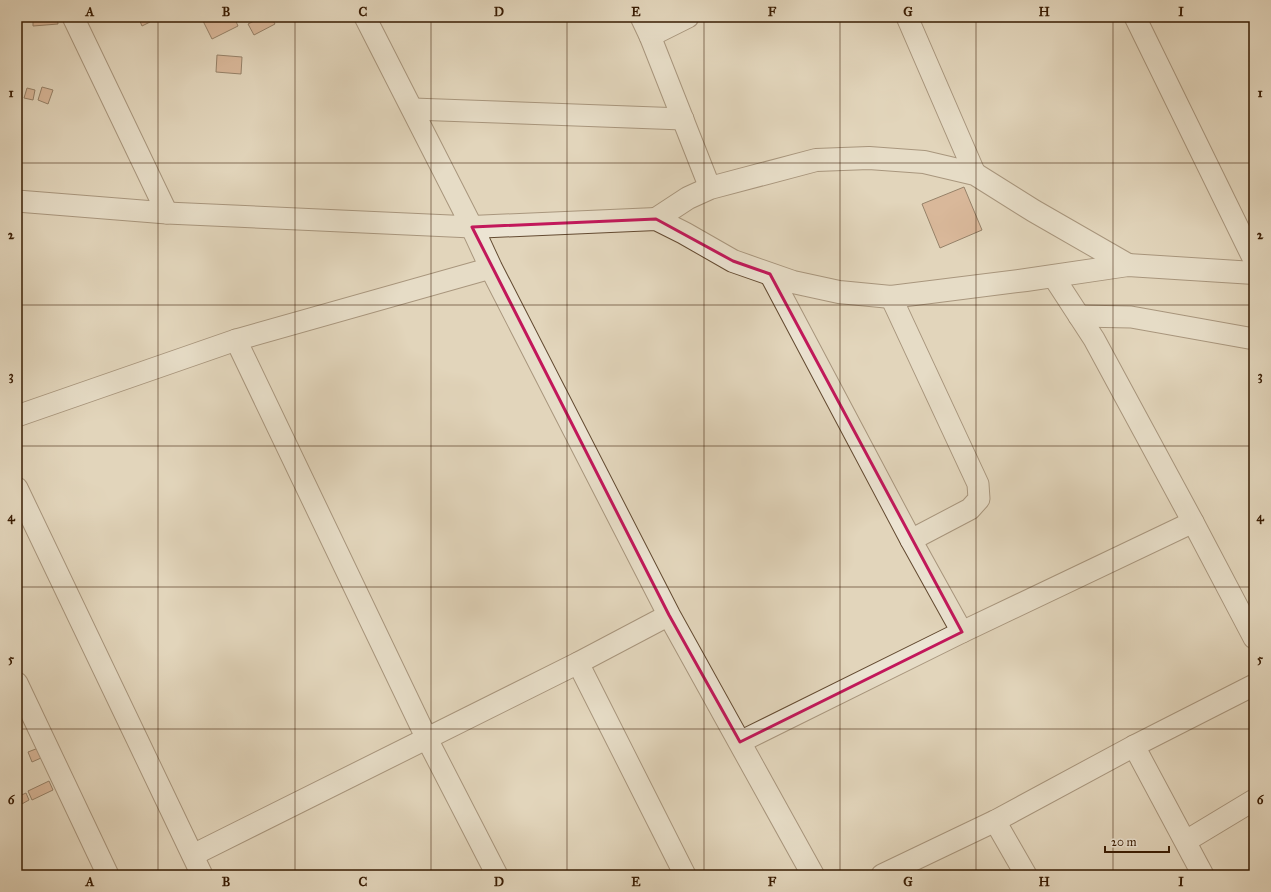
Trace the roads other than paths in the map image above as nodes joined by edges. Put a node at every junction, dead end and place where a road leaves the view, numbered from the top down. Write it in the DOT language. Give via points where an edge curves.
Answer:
graph roads {
  1 [pos="72,17"];
  2 [pos="365,17"];
  3 [pos="641,17"];
  4 [pos="688,17"];
  5 [pos="907,17"];
  6 [pos="1136,17"];
  7 [pos="650,36"];
  8 [pos="413,109"];
  9 [pos="683,119"];
  10 [pos="975,174"];
  11 [pos="710,188"];
  12 [pos="17,201"];
  13 [pos="167,213"];
  14 [pos="656,219"];
  15 [pos="472,227"];
  16 [pos="1254,260"];
  17 [pos="1128,265"];
  18 [pos="491,268"];
  19 [pos="1254,273"];
  20 [pos="770,274"];
  21 [pos="1053,276"];
  22 [pos="891,296"];
  23 [pos="1080,316"];
  24 [pos="1254,339"];
  25 [pos="236,340"];
  26 [pos="17,416"];
  27 [pos="17,488"];
  28 [pos="1193,522"];
  29 [pos="911,540"];
  30 [pos="669,614"];
  31 [pos="962,632"];
  32 [pos="1254,638"];
  33 [pos="578,663"];
  34 [pos="17,683"];
  35 [pos="1254,685"];
  36 [pos="426,737"];
  37 [pos="740,742"];
  38 [pos="1134,746"];
  39 [pos="1254,800"];
  40 [pos="996,821"];
  41 [pos="1186,841"];
  42 [pos="193,855"];
  43 [pos="108,875"];
  44 [pos="202,875"];
  45 [pos="496,875"];
  46 [pos="685,875"];
  47 [pos="813,875"];
  48 [pos="882,875"];
  49 [pos="1026,875"];
  50 [pos="1203,875"];
  1 -- 13 [label="street"];
  2 -- 8 [label="street"];
  3 -- 7 [label="street"];
  4 -- 7 [label="street"];
  5 -- 10 [label="street"];
  6 -- 16 [label="street"];
  7 -- 9 [label="street"];
  8 -- 9 [label="street"];
  8 -- 15 [label="street"];
  9 -- 11 [label="street"];
  10 -- 11 [label="street" via="924,162 869,158 816,160"];
  10 -- 17 [label="street"];
  11 -- 14 [label="street" via="688,198"];
  12 -- 13 [label="street"];
  13 -- 15 [label="street"];
  14 -- 15 [label="street"];
  14 -- 20 [label="street" via="733,260"];
  15 -- 18 [label="street"];
  17 -- 19 [label="street"];
  17 -- 21 [label="street"];
  18 -- 25 [label="street"];
  18 -- 30 [label="street"];
  20 -- 22 [label="street" via="839,292"];
  20 -- 29 [label="street"];
  21 -- 22 [label="street"];
  21 -- 23 [label="street"];
  22 -- 29 [label="street" via="978,484 979,499 970,509"];
  23 -- 24 [label="street" via="1132,316"];
  23 -- 28 [label="street"];
  25 -- 26 [label="street"];
  25 -- 36 [label="street"];
  27 -- 42 [label="street"];
  28 -- 31 [label="street"];
  28 -- 32 [label="street"];
  29 -- 31 [label="street"];
  30 -- 33 [label="street"];
  30 -- 37 [label="street"];
  31 -- 37 [label="street"];
  33 -- 36 [label="street"];
  33 -- 46 [label="street"];
  34 -- 43 [label="street"];
  35 -- 38 [label="street"];
  36 -- 42 [label="street"];
  36 -- 45 [label="street"];
  37 -- 47 [label="street"];
  38 -- 40 [label="street"];
  38 -- 41 [label="street"];
  39 -- 41 [label="street"];
  40 -- 48 [label="street"];
  40 -- 49 [label="street"];
  41 -- 50 [label="street"];
  42 -- 44 [label="street"];
}
